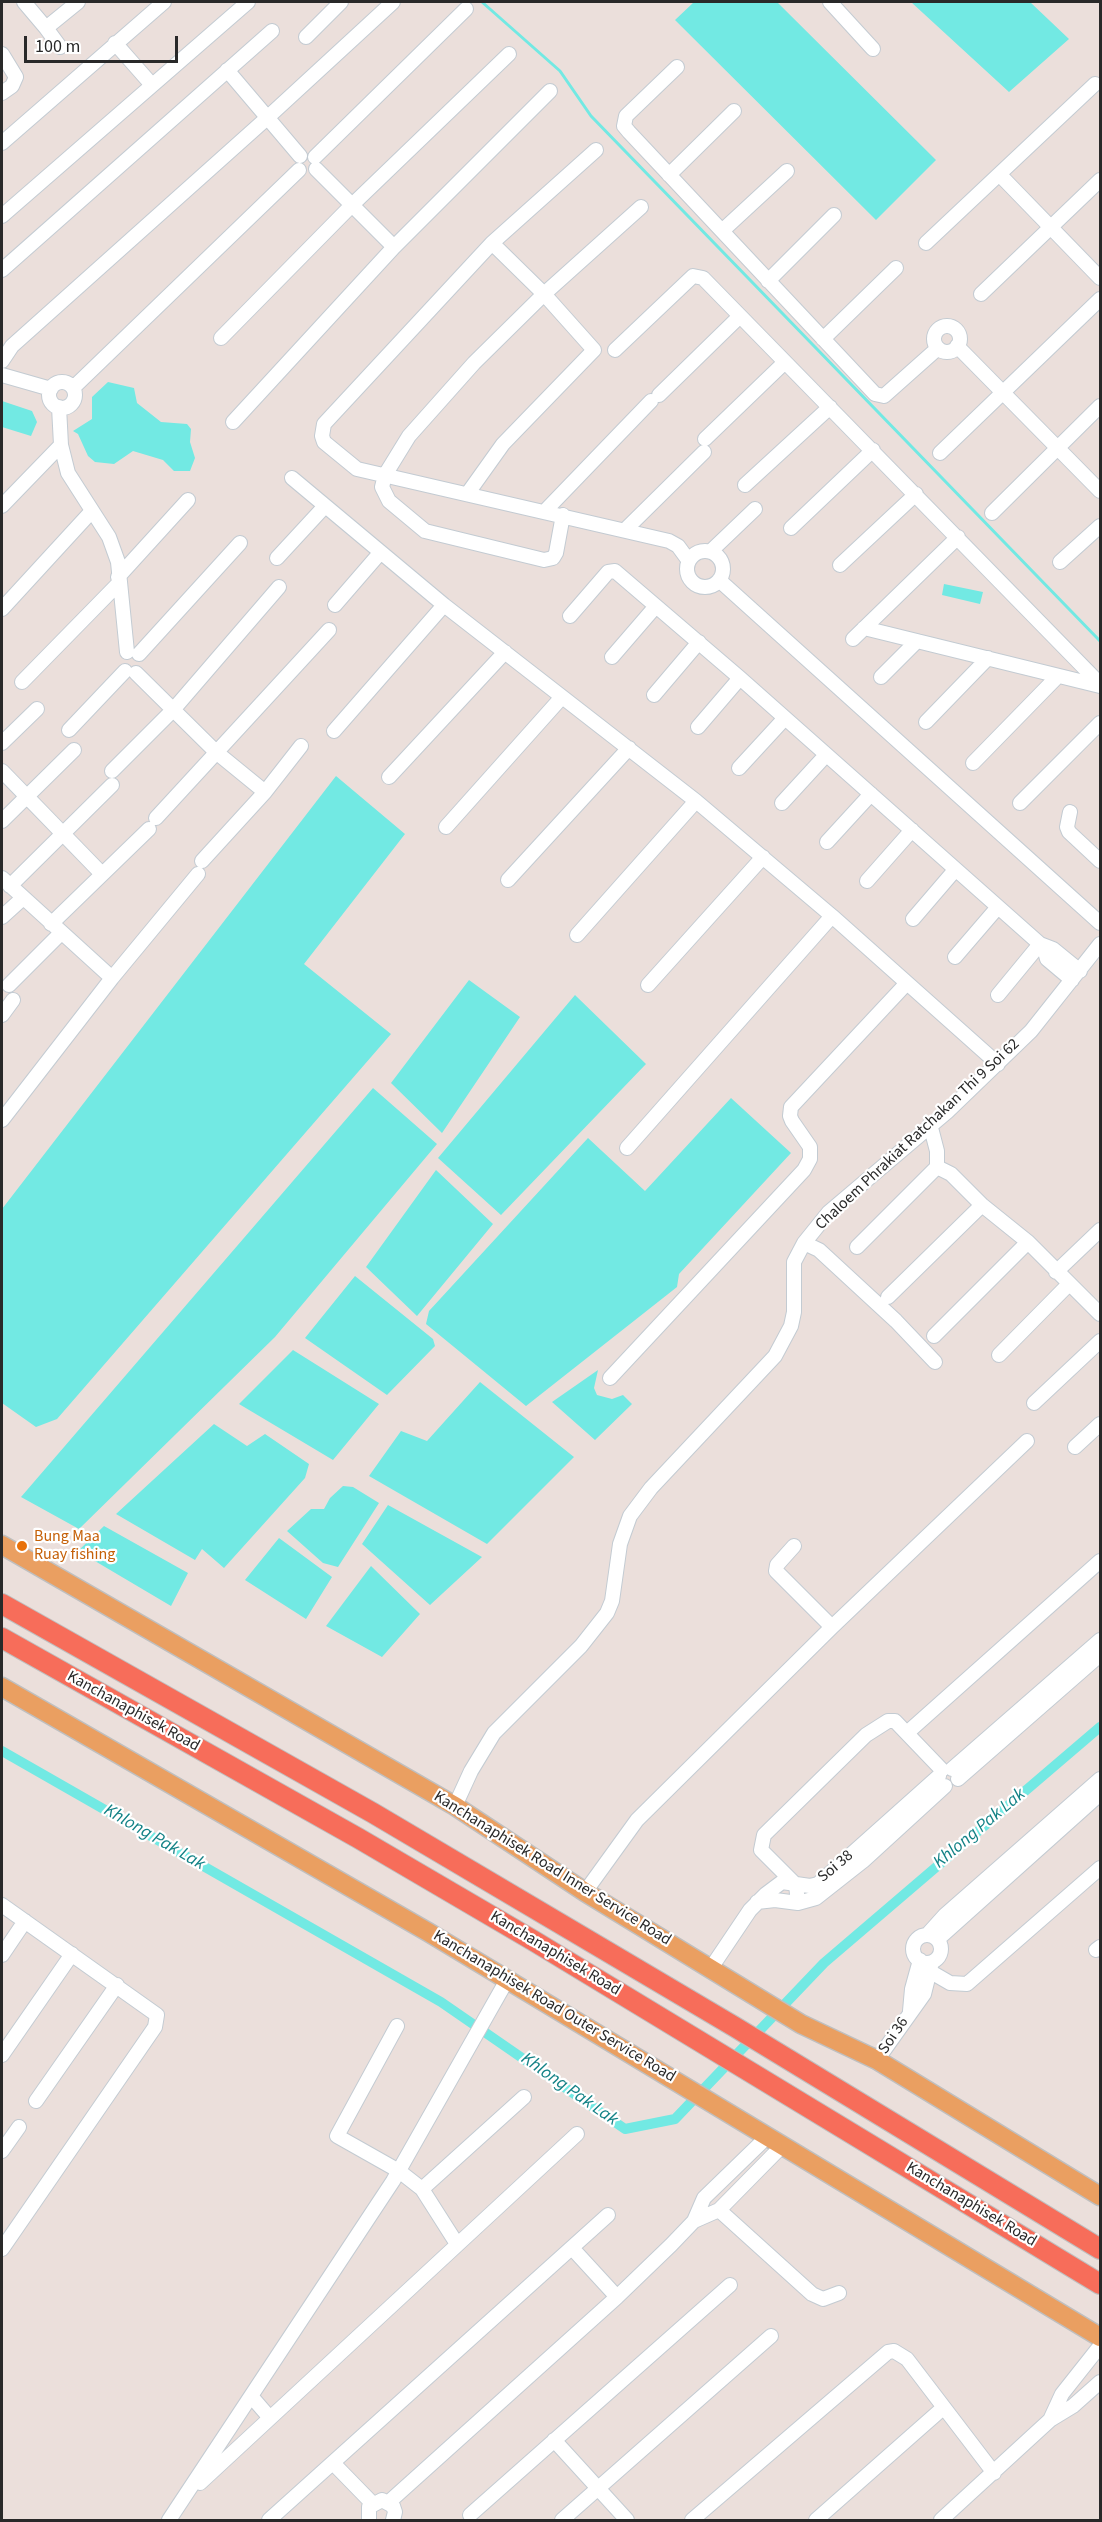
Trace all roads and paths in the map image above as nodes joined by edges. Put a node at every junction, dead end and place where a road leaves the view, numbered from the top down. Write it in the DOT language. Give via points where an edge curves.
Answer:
graph roads {
  1 [pos="24,2"];
  2 [pos="78,2"];
  3 [pos="164,2"];
  4 [pos="248,2"];
  5 [pos="341,2"];
  6 [pos="393,2"];
  7 [pos="830,2"];
  8 [pos="466,9"];
  9 [pos="46,28"];
  10 [pos="272,31"];
  11 [pos="306,37"];
  12 [pos="115,43"];
  13 [pos="60,46"];
  14 [pos="873,49"];
  15 [pos="2,54"];
  16 [pos="509,54"];
  17 [pos="677,67"];
  18 [pos="227,70"];
  19 [pos="1095,84"];
  20 [pos="152,86"];
  21 [pos="550,91"];
  22 [pos="2,93"];
  23 [pos="734,111"];
  24 [pos="267,118"];
  25 [pos="2,143"];
  26 [pos="596,150"];
  27 [pos="300,156"];
  28 [pos="315,163"];
  29 [pos="299,171"];
  30 [pos="787,171"];
  31 [pos="669,175"];
  32 [pos="1000,175"];
  33 [pos="1101,180"];
  34 [pos="351,206"];
  35 [pos="642,207"];
  36 [pos="834,215"];
  37 [pos="2,216"];
  38 [pos="1050,228"];
  39 [pos="722,231"];
  40 [pos="492,243"];
  41 [pos="926,243"];
  42 [pos="394,247"];
  43 [pos="896,268"];
  44 [pos="2,270"];
  45 [pos="1101,278"];
  46 [pos="768,280"];
  47 [pos="544,294"];
  48 [pos="981,294"];
  49 [pos="1101,299"];
  50 [pos="740,316"];
  51 [pos="221,338"];
  52 [pos="823,339"];
  53 [pos="957,346"];
  54 [pos="938,348"];
  55 [pos="615,350"];
  56 [pos="2,361"];
  57 [pos="785,362"];
  58 [pos="2,375"];
  59 [pos="73,388"];
  60 [pos="51,389"];
  61 [pos="1004,393"];
  62 [pos="830,406"];
  63 [pos="1101,406"];
  64 [pos="59,407"];
  65 [pos="233,422"];
  66 [pos="62,445"];
  67 [pos="1059,447"];
  68 [pos="873,450"];
  69 [pos="940,453"];
  70 [pos="385,475"];
  71 [pos="292,478"];
  72 [pos="745,485"];
  73 [pos="1101,491"];
  74 [pos="468,493"];
  75 [pos="916,494"];
  76 [pos="188,500"];
  77 [pos="325,506"];
  78 [pos="2,507"];
  79 [pos="755,509"];
  80 [pos="545,511"];
  81 [pos="91,512"];
  82 [pos="992,513"];
  83 [pos="563,515"];
  84 [pos="1101,526"];
  85 [pos="791,528"];
  86 [pos="625,530"];
  87 [pos="958,537"];
  88 [pos="240,543"];
  89 [pos="711,551"];
  90 [pos="380,553"];
  91 [pos="277,558"];
  92 [pos="689,561"];
  93 [pos="1060,562"];
  94 [pos="840,565"];
  95 [pos="119,580"];
  96 [pos="719,580"];
  97 [pos="279,587"];
  98 [pos="335,605"];
  99 [pos="444,605"];
  100 [pos="656,606"];
  101 [pos="2,609"];
  102 [pos="570,616"];
  103 [pos="864,628"];
  104 [pos="329,630"];
  105 [pos="853,639"];
  106 [pos="917,641"];
  107 [pos="699,642"];
  108 [pos="505,652"];
  109 [pos="133,653"];
  110 [pos="612,657"];
  111 [pos="988,658"];
  112 [pos="131,672"];
  113 [pos="1058,676"];
  114 [pos="881,677"];
  115 [pos="740,678"];
  116 [pos="22,682"];
  117 [pos="1101,685"];
  118 [pos="654,695"];
  119 [pos="562,698"];
  120 [pos="37,709"];
  121 [pos="173,710"];
  122 [pos="785,718"];
  123 [pos="926,722"];
  124 [pos="1101,723"];
  125 [pos="698,727"];
  126 [pos="69,730"];
  127 [pos="334,731"];
  128 [pos="2,743"];
  129 [pos="301,746"];
  130 [pos="629,748"];
  131 [pos="74,750"];
  132 [pos="216,752"];
  133 [pos="826,755"];
  134 [pos="973,763"];
  135 [pos="739,768"];
  136 [pos="2,771"];
  137 [pos="389,777"];
  138 [pos="265,792"];
  139 [pos="871,795"];
  140 [pos="27,796"];
  141 [pos="696,801"];
  142 [pos="782,803"];
  143 [pos="1020,803"];
  144 [pos="1070,812"];
  145 [pos="2,821"];
  146 [pos="446,827"];
  147 [pos="912,830"];
  148 [pos="63,833"];
  149 [pos="827,842"];
  150 [pos="763,857"];
  151 [pos="1101,861"];
  152 [pos="955,870"];
  153 [pos="102,874"];
  154 [pos="508,880"];
  155 [pos="867,881"];
  156 [pos="6,882"];
  157 [pos="23,898"];
  158 [pos="998,907"];
  159 [pos="832,916"];
  160 [pos="2,917"];
  161 [pos="913,919"];
  162 [pos="1101,923"];
  163 [pos="56,929"];
  164 [pos="577,935"];
  165 [pos="1101,944"];
  166 [pos="1042,946"];
  167 [pos="955,957"];
  168 [pos="1076,975"];
  169 [pos="112,978"];
  170 [pos="906,984"];
  171 [pos="9,985"];
  172 [pos="648,985"];
  173 [pos="998,996"];
  174 [pos="13,1000"];
  175 [pos="2,1015"];
  176 [pos="998,1064"];
  177 [pos="2,1120"];
  178 [pos="930,1124"];
  179 [pos="627,1148"];
  180 [pos="937,1167"];
  181 [pos="982,1205"];
  182 [pos="1101,1230"];
  183 [pos="1028,1242"];
  184 [pos="804,1243"];
  185 [pos="857,1247"];
  186 [pos="1056,1272"];
  187 [pos="1070,1284"];
  188 [pos="888,1297"];
  189 [pos="1101,1314"];
  190 [pos="934,1336"];
  191 [pos="1101,1341"];
  192 [pos="999,1354"];
  193 [pos="935,1362"];
  194 [pos="610,1378"];
  195 [pos="1034,1403"];
  196 [pos="1100,1424"];
  197 [pos="1027,1441"];
  198 [pos="1075,1447"];
  199 [pos="2,1545"];
  200 [pos="794,1546"];
  201 [pos="1101,1561"];
  202 [pos="2,1604"];
  203 [pos="832,1627"];
  204 [pos="2,1638"];
  205 [pos="1101,1640"];
  206 [pos="1101,1655"];
  207 [pos="1082,1664"];
  208 [pos="2,1687"];
  209 [pos="908,1731"];
  210 [pos="947,1776"];
  211 [pos="1101,1779"];
  212 [pos="1101,1794"];
  213 [pos="455,1806"];
  214 [pos="1101,1868"];
  215 [pos="1002,1872"];
  216 [pos="796,1885"];
  217 [pos="820,1888"];
  218 [pos="585,1892"];
  219 [pos="757,1902"];
  220 [pos="798,1903"];
  221 [pos="2,1905"];
  222 [pos="25,1921"];
  223 [pos="932,1937"];
  224 [pos="72,1954"];
  225 [pos="2,1955"];
  226 [pos="927,1965"];
  227 [pos="711,1968"];
  228 [pos="507,1980"];
  229 [pos="117,1985"];
  230 [pos="397,2026"];
  231 [pos="2,2055"];
  232 [pos="877,2060"];
  233 [pos="524,2097"];
  234 [pos="36,2101"];
  235 [pos="19,2127"];
  236 [pos="577,2133"];
  237 [pos="776,2140"];
  238 [pos="2,2151"];
  239 [pos="399,2171"];
  240 [pos="723,2180"];
  241 [pos="422,2189"];
  242 [pos="735,2192"];
  243 [pos="1101,2196"];
  244 [pos="719,2210"];
  245 [pos="608,2215"];
  246 [pos="694,2221"];
  247 [pos="458,2244"];
  248 [pos="572,2248"];
  249 [pos="1101,2249"];
  250 [pos="2,2250"];
  251 [pos="1101,2284"];
  252 [pos="730,2285"];
  253 [pos="839,2293"];
  254 [pos="617,2297"];
  255 [pos="771,2336"];
  256 [pos="1101,2337"];
  257 [pos="1101,2346"];
  258 [pos="1101,2382"];
  259 [pos="251,2396"];
  260 [pos="944,2408"];
  261 [pos="270,2418"];
  262 [pos="1050,2420"];
  263 [pos="554,2440"];
  264 [pos="333,2463"];
  265 [pos="994,2473"];
  266 [pos="598,2488"];
  267 [pos="184,2497"];
  268 [pos="389,2502"];
  269 [pos="372,2503"];
  270 [pos="470,2514"];
  271 [pos="169,2520"];
  272 [pos="268,2520"];
  273 [pos="369,2520"];
  274 [pos="393,2520"];
  275 [pos="562,2520"];
  276 [pos="627,2520"];
  277 [pos="692,2520"];
  278 [pos="816,2520"];
  279 [pos="941,2520"];
  1 -- 9 [label="street"];
  2 -- 9 [label="street"];
  3 -- 12 [label="street"];
  4 -- 20 [label="street"];
  5 -- 11 [label="street"];
  6 -- 24 [label="street"];
  7 -- 14 [label="street"];
  8 -- 28 [label="street"];
  9 -- 13 [label="street"];
  10 -- 18 [label="street"];
  12 -- 20 [label="street"];
  12 -- 25 [label="street"];
  15 -- 22 [label="street" via="16,77"];
  16 -- 34 [label="street"];
  17 -- 31 [label="street" via="624,120 629,132"];
  18 -- 24 [label="street"];
  18 -- 44 [label="street"];
  19 -- 32 [label="street"];
  20 -- 37 [label="street"];
  21 -- 42 [label="street"];
  23 -- 31 [label="street"];
  24 -- 27 [label="street"];
  24 -- 56 [label="street" via="12,346"];
  26 -- 40 [label="street"];
  27 -- 28 [label="street" via="310,154"];
  27 -- 29 [label="street"];
  28 -- 29 [label="street" via="311,173"];
  28 -- 34 [label="street"];
  29 -- 59 [label="street"];
  30 -- 39 [label="street"];
  31 -- 39 [label="street"];
  32 -- 38 [label="street"];
  32 -- 41 [label="street"];
  33 -- 38 [label="street"];
  34 -- 42 [label="street"];
  34 -- 51 [label="street"];
  35 -- 47 [label="street"];
  36 -- 46 [label="street"];
  38 -- 45 [label="street"];
  38 -- 48 [label="street"];
  39 -- 46 [label="street"];
  40 -- 47 [label="street"];
  40 -- 70 [label="street" via="324,424 324,442 346,462 357,469"];
  42 -- 65 [label="street"];
  43 -- 52 [label="street"];
  46 -- 52 [label="street"];
  47 -- 70 [label="street" via="474,363 409,436"];
  47 -- 74 [label="street" via="594,350 504,444"];
  49 -- 61 [label="street"];
  50 -- 55 [label="street" via="703,278 693,276"];
  50 -- 57 [label="street"];
  50 -- 80 [label="street"];
  52 -- 54 [label="street" via="880,396"];
  53 -- 54 [label="street" via="946,352"];
  53 -- 54 [label="street" via="958,332 945,326 934,334"];
  53 -- 61 [label="street"];
  57 -- 62 [label="street"];
  57 -- 86 [label="street"];
  58 -- 60 [label="street"];
  59 -- 60 [label="street" via="62,382"];
  59 -- 64 [label="street" via="71,404"];
  60 -- 64 [label="street" via="50,398"];
  61 -- 67 [label="street"];
  61 -- 69 [label="street"];
  62 -- 68 [label="street"];
  62 -- 72 [label="street"];
  63 -- 67 [label="street"];
  64 -- 66 [label="street"];
  66 -- 78 [label="street"];
  66 -- 81 [label="street" via="68,472"];
  67 -- 73 [label="street"];
  67 -- 82 [label="street"];
  68 -- 75 [label="street"];
  68 -- 85 [label="street"];
  70 -- 74 [label="street"];
  70 -- 83 [label="street" via="382,487 389,501 425,531 544,560 556,554"];
  71 -- 77 [label="street"];
  74 -- 80 [label="street"];
  75 -- 87 [label="street"];
  75 -- 94 [label="street"];
  76 -- 95 [label="street"];
  77 -- 90 [label="street"];
  77 -- 91 [label="street"];
  79 -- 89 [label="street"];
  80 -- 83 [label="street"];
  81 -- 95 [label="street" via="109,537 118,562"];
  81 -- 101 [label="street"];
  83 -- 86 [label="street"];
  84 -- 93 [label="street"];
  86 -- 92 [label="street" via="669,541"];
  87 -- 103 [label="street"];
  87 -- 117 [label="street"];
  88 -- 109 [label="street"];
  89 -- 92 [label="street" via="696,553"];
  89 -- 96 [label="street" via="722,564"];
  90 -- 98 [label="street"];
  90 -- 99 [label="street"];
  92 -- 96 [label="street" via="687,572 693,582 704,587"];
  95 -- 109 [label="street"];
  95 -- 116 [label="street"];
  96 -- 162 [label="street"];
  97 -- 121 [label="street"];
  99 -- 108 [label="street"];
  99 -- 127 [label="street"];
  100 -- 102 [label="street" via="611,571"];
  100 -- 107 [label="street"];
  100 -- 110 [label="street"];
  103 -- 105 [label="street"];
  103 -- 106 [label="street"];
  104 -- 132 [label="street"];
  106 -- 111 [label="street"];
  106 -- 114 [label="street"];
  107 -- 115 [label="street"];
  107 -- 118 [label="street"];
  108 -- 119 [label="street"];
  108 -- 137 [label="street"];
  109 -- 112 [label="street" via="143,664"];
  111 -- 113 [label="street"];
  111 -- 123 [label="street"];
  112 -- 121 [label="street"];
  112 -- 126 [label="street"];
  113 -- 117 [label="street"];
  113 -- 134 [label="street"];
  115 -- 122 [label="street"];
  115 -- 125 [label="street"];
  119 -- 130 [label="street"];
  119 -- 146 [label="street"];
  120 -- 128 [label="street"];
  121 -- 132 [label="street"];
  121 -- 148 [label="street"];
  122 -- 133 [label="street"];
  122 -- 135 [label="street"];
  124 -- 143 [label="street"];
  129 -- 138 [label="street"];
  130 -- 141 [label="street"];
  130 -- 154 [label="street"];
  131 -- 140 [label="street"];
  132 -- 138 [label="street"];
  132 -- 153 [label="street" via="153,824"];
  133 -- 139 [label="street"];
  133 -- 142 [label="street"];
  136 -- 140 [label="street"];
  138 -- 169 [label="street"];
  139 -- 147 [label="street"];
  139 -- 149 [label="street"];
  140 -- 145 [label="street"];
  140 -- 148 [label="street"];
  141 -- 150 [label="street"];
  141 -- 164 [label="street"];
  144 -- 151 [label="street" via="1069,832"];
  147 -- 152 [label="street"];
  147 -- 155 [label="street"];
  148 -- 153 [label="street"];
  148 -- 156 [label="street"];
  150 -- 159 [label="street"];
  150 -- 172 [label="street"];
  152 -- 158 [label="street"];
  152 -- 161 [label="street"];
  153 -- 163 [label="street"];
  156 -- 157 [label="street"];
  157 -- 160 [label="street"];
  157 -- 163 [label="street"];
  158 -- 166 [label="street"];
  158 -- 167 [label="street"];
  159 -- 170 [label="street"];
  159 -- 179 [label="street"];
  163 -- 169 [label="street"];
  163 -- 171 [label="street"];
  165 -- 168 [label="street, Chaloem Phrakiat Ratchakan Thi 9 Soi 62"];
  166 -- 168 [label="street" via="1047,959"];
  166 -- 173 [label="street"];
  168 -- 176 [label="street, Chaloem Phrakiat Ratchakan Thi 9 Soi 62"];
  169 -- 177 [label="street"];
  170 -- 176 [label="street"];
  170 -- 194 [label="street" via="791,1107 792,1121 810,1147 810,1159 804,1170"];
  174 -- 175 [label="street"];
  176 -- 178 [label="street, Chaloem Phrakiat Ratchakan Thi 9 Soi 62"];
  178 -- 180 [label="street"];
  178 -- 184 [label="street, Chaloem Phrakiat Ratchakan Thi 9 Soi 62" via="829,1212"];
  180 -- 181 [label="street" via="951,1174"];
  180 -- 185 [label="street"];
  181 -- 183 [label="street"];
  181 -- 188 [label="street"];
  182 -- 186 [label="street"];
  183 -- 186 [label="street"];
  183 -- 190 [label="street"];
  184 -- 193 [label="street" via="819,1250"];
  184 -- 213 [label="street, Chaloem Phrakiat Ratchakan Thi 9 Soi 62" via="794,1262 794,1312 775,1356 651,1488 630,1516 620,1544 607,1613 581,1646 494,1734"];
  186 -- 187 [label="street"];
  187 -- 189 [label="street"];
  187 -- 192 [label="street"];
  191 -- 195 [label="street"];
  196 -- 198 [label="street"];
  197 -- 203 [label="street"];
  199 -- 213 [label="main road, Kanchanaphisek Road Inner Service Road"];
  200 -- 203 [label="street" via="776,1571"];
  201 -- 209 [label="street"];
  202 -- 249 [label="highway, Kanchanaphisek Road" via="373,1813 735,2026"];
  203 -- 218 [label="street" via="637,1820"];
  204 -- 251 [label="highway, Kanchanaphisek Road" via="358,1838"];
  205 -- 207 [label="street"];
  206 -- 207 [label="street"];
  207 -- 210 [label="street, Soi 38"];
  208 -- 228 [label="main road, Kanchanaphisek Road Outer Service Road"];
  209 -- 210 [label="street"];
  209 -- 216 [label="street" via="896,1721 878,1725 764,1835 761,1850"];
  210 -- 217 [label="street, Soi 38"];
  211 -- 215 [label="street"];
  212 -- 215 [label="street"];
  213 -- 218 [label="main road, Kanchanaphisek Road Inner Service Road"];
  214 -- 226 [label="street" via="967,1984 950,1983"];
  215 -- 223 [label="street"];
  216 -- 217 [label="street, Soi 38"];
  216 -- 219 [label="street, Soi 38" via="782,1882"];
  216 -- 220 [label="street"];
  217 -- 220 [label="street" via="816,1898"];
  218 -- 227 [label="main road, Kanchanaphisek Road Inner Service Road"];
  219 -- 220 [label="street"];
  219 -- 227 [label="street, Soi 38"];
  221 -- 222 [label="street"];
  222 -- 224 [label="street"];
  222 -- 225 [label="street"];
  223 -- 226 [label="street" via="941,1949"];
  223 -- 226 [label="street" via="918,1938 914,1947"];
  224 -- 229 [label="street"];
  224 -- 231 [label="street"];
  226 -- 232 [label="street, Soi 36" via="924,1994"];
  227 -- 232 [label="main road, Kanchanaphisek Road Inner Service Road" via="801,2024"];
  228 -- 237 [label="main road, Kanchanaphisek Road Outer Service Road"];
  228 -- 239 [label="street"];
  229 -- 234 [label="street"];
  229 -- 250 [label="street" via="155,2011 154,2027"];
  230 -- 239 [label="street" via="338,2136"];
  232 -- 243 [label="main road, Kanchanaphisek Road Inner Service Road"];
  233 -- 241 [label="street"];
  235 -- 238 [label="street"];
  236 -- 247 [label="street"];
  237 -- 240 [label="street"];
  237 -- 242 [label="street"];
  237 -- 256 [label="main road, Kanchanaphisek Road Outer Service Road"];
  239 -- 241 [label="street"];
  239 -- 259 [label="street"];
  240 -- 242 [label="street"];
  240 -- 246 [label="street" via="704,2198"];
  241 -- 247 [label="street"];
  242 -- 244 [label="street"];
  244 -- 246 [label="street"];
  244 -- 253 [label="street" via="812,2294 823,2299"];
  245 -- 248 [label="street"];
  246 -- 254 [label="street"];
  247 -- 261 [label="street"];
  248 -- 254 [label="street"];
  248 -- 264 [label="street"];
  252 -- 263 [label="street"];
  254 -- 268 [label="street"];
  255 -- 266 [label="street"];
  257 -- 262 [label="street" via="1062,2394"];
  258 -- 262 [label="street"];
  259 -- 261 [label="street"];
  259 -- 267 [label="street"];
  260 -- 265 [label="street"];
  260 -- 277 [label="street" via="906,2359 894,2351 884,2354"];
  260 -- 278 [label="street"];
  261 -- 267 [label="street"];
  262 -- 265 [label="street"];
  263 -- 266 [label="street"];
  263 -- 270 [label="street"];
  264 -- 269 [label="street"];
  264 -- 272 [label="street"];
  265 -- 279 [label="street"];
  266 -- 275 [label="street"];
  266 -- 276 [label="street"];
  267 -- 271 [label="street"];
  268 -- 269 [label="street"];
  268 -- 274 [label="street" via="395,2512"];
  269 -- 273 [label="street" via="367,2512"];
}
